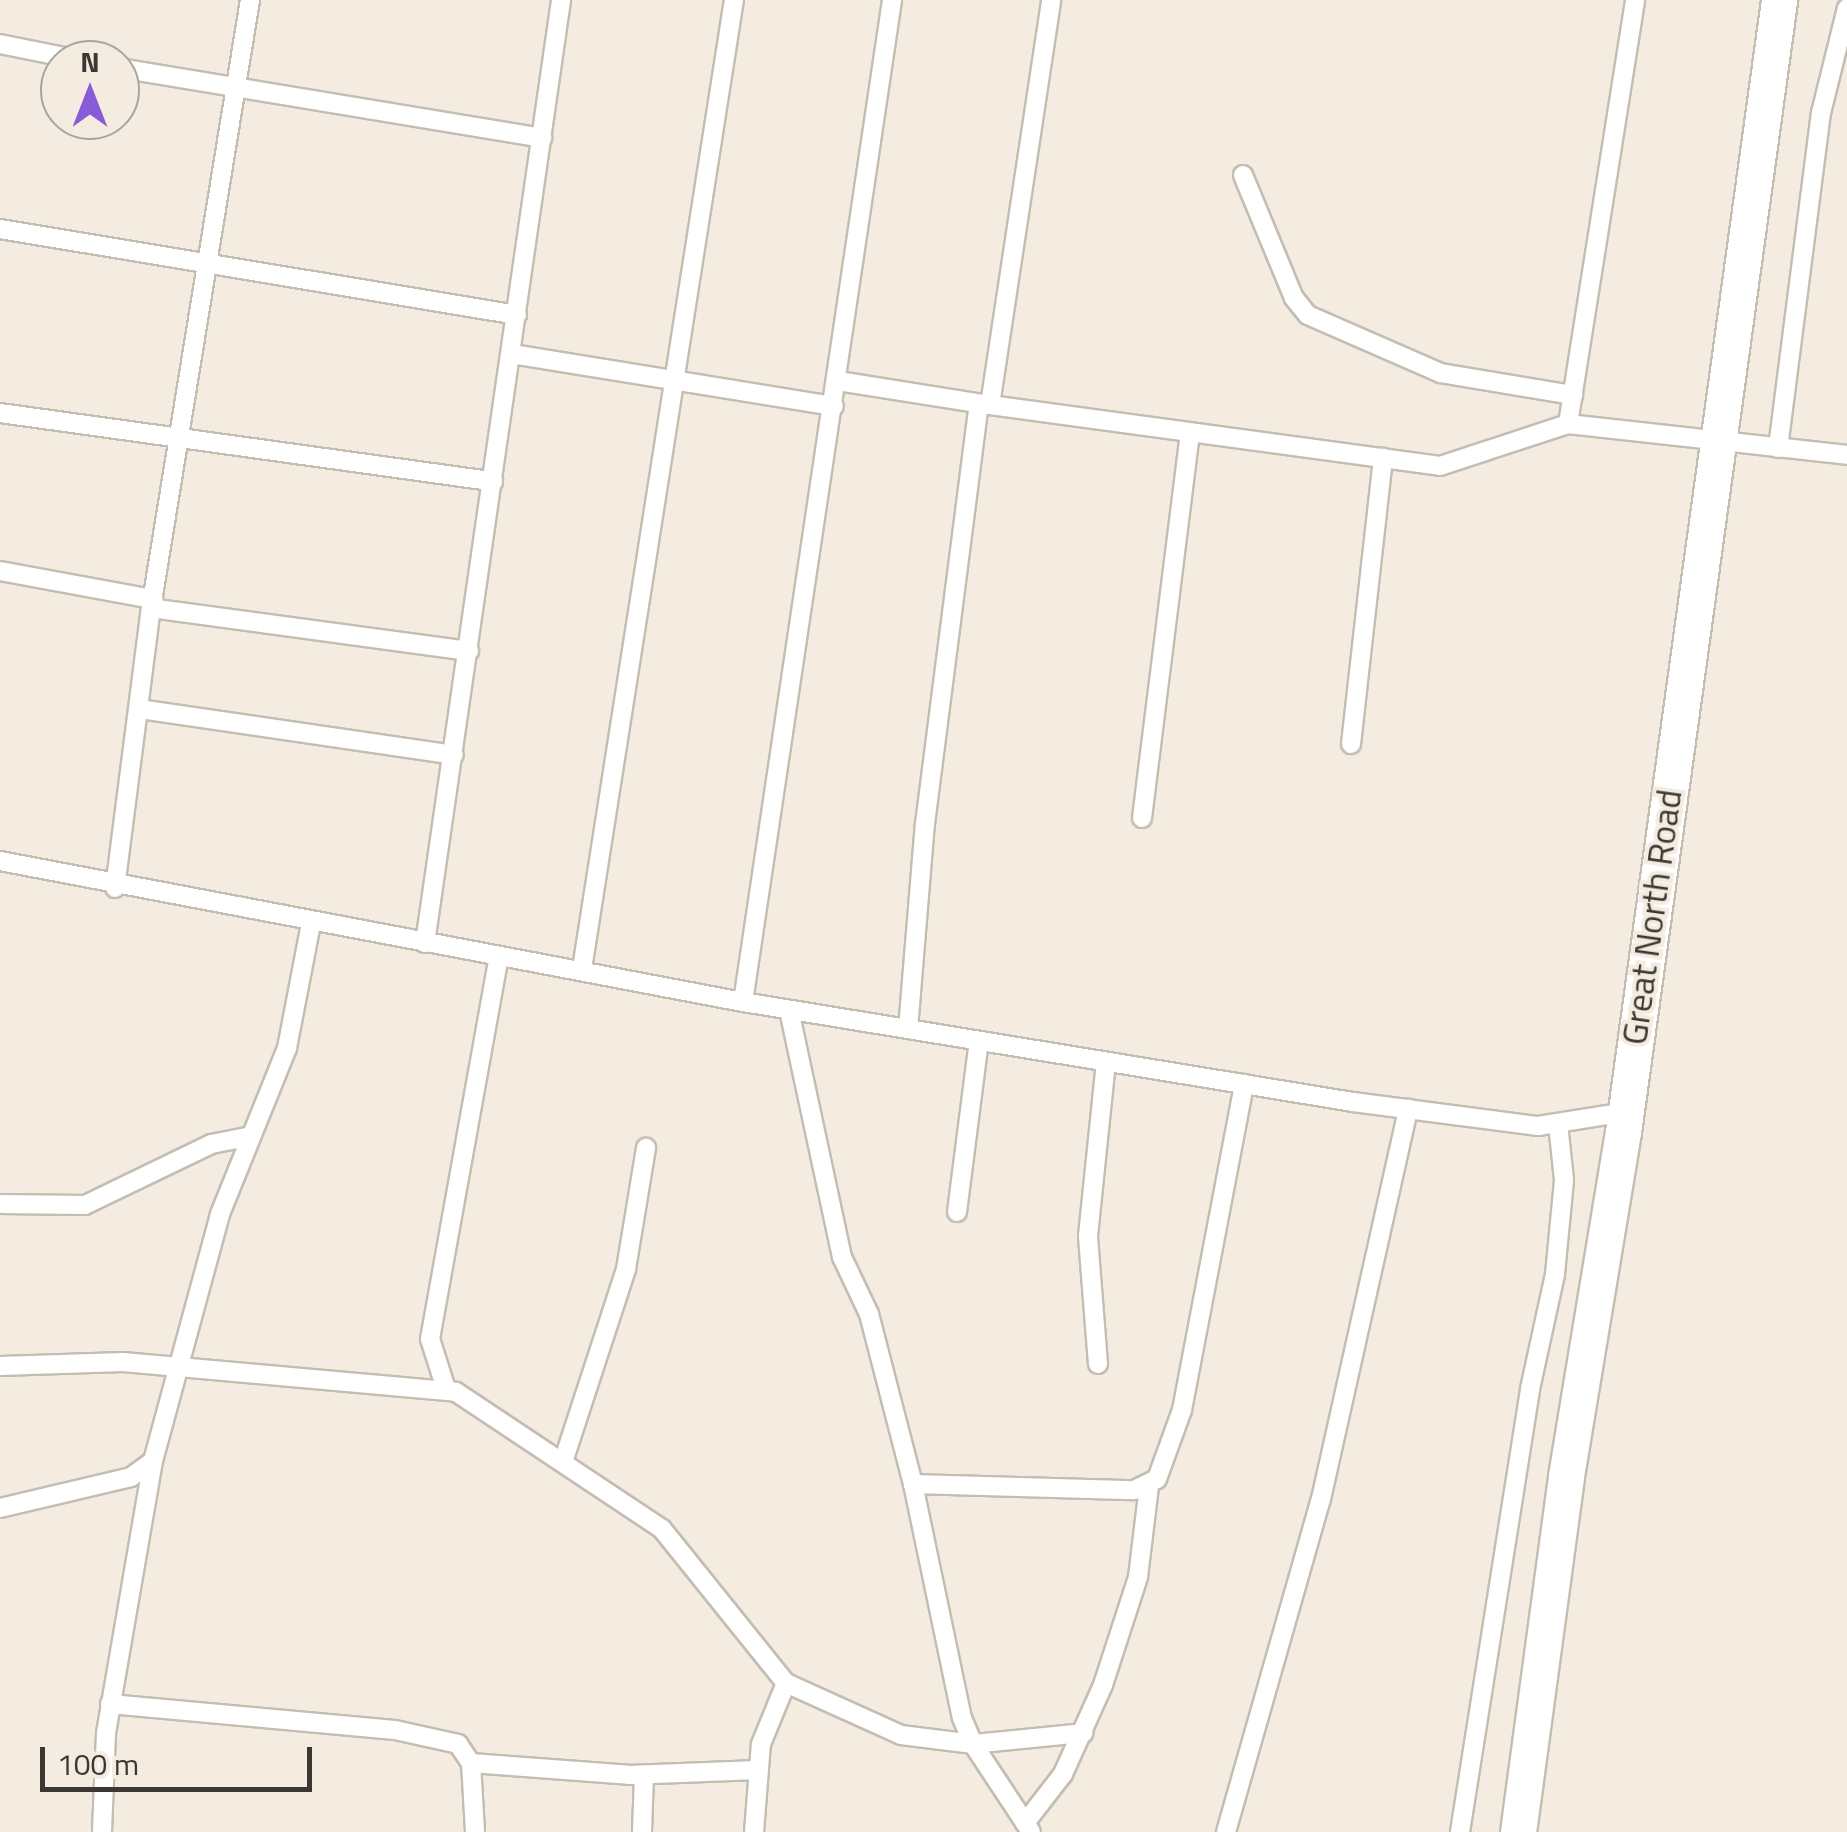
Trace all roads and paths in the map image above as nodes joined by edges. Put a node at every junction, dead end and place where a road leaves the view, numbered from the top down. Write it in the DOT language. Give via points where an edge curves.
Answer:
graph roads {
  1 [pos="250,0"];
  2 [pos="560,0"];
  3 [pos="734,0"];
  4 [pos="892,0"];
  5 [pos="1051,0"];
  6 [pos="1635,0"];
  7 [pos="1778,0"];
  8 [pos="1847,8"];
  9 [pos="0,44"];
  10 [pos="40,52"];
  11 [pos="140,72"];
  12 [pos="240,92"];
  13 [pos="542,138"];
  14 [pos="1244,176"];
  15 [pos="0,228"];
  16 [pos="208,265"];
  17 [pos="517,315"];
  18 [pos="512,354"];
  19 [pos="672,380"];
  20 [pos="838,381"];
  21 [pos="1573,395"];
  22 [pos="984,404"];
  23 [pos="834,406"];
  24 [pos="0,413"];
  25 [pos="1568,424"];
  26 [pos="1190,435"];
  27 [pos="179,438"];
  28 [pos="1715,443"];
  29 [pos="1778,448"];
  30 [pos="1847,456"];
  31 [pos="1383,458"];
  32 [pos="493,481"];
  33 [pos="0,571"];
  34 [pos="152,604"];
  35 [pos="470,651"];
  36 [pos="138,709"];
  37 [pos="1351,744"];
  38 [pos="454,755"];
  39 [pos="1142,818"];
  40 [pos="0,862"];
  41 [pos="115,888"];
  42 [pos="311,923"];
  43 [pos="425,943"];
  44 [pos="500,956"];
  45 [pos="582,970"];
  46 [pos="742,1002"];
  47 [pos="789,1010"];
  48 [pos="908,1028"];
  49 [pos="979,1041"];
  50 [pos="1106,1062"];
  51 [pos="1244,1084"];
  52 [pos="1408,1109"];
  53 [pos="1625,1112"];
  54 [pos="1558,1124"];
  55 [pos="246,1137"];
  56 [pos="646,1148"];
  57 [pos="0,1204"];
  58 [pos="957,1212"];
  59 [pos="1098,1364"];
  60 [pos="0,1366"];
  61 [pos="174,1369"];
  62 [pos="446,1389"];
  63 [pos="564,1458"];
  64 [pos="153,1461"];
  65 [pos="912,1484"];
  66 [pos="1149,1486"];
  67 [pos="0,1508"];
  68 [pos="786,1683"];
  69 [pos="110,1704"];
  70 [pos="1084,1733"];
  71 [pos="973,1744"];
  72 [pos="471,1762"];
  73 [pos="758,1770"];
  74 [pos="644,1775"];
  75 [pos="1028,1828"];
  76 [pos="102,1832"];
  77 [pos="474,1832"];
  78 [pos="642,1832"];
  79 [pos="754,1832"];
  80 [pos="1226,1832"];
  81 [pos="1460,1832"];
  82 [pos="1518,1832"];
  1 -- 12 [label="street"];
  2 -- 13 [label="street"];
  3 -- 19 [label="street"];
  4 -- 20 [label="street"];
  5 -- 22 [label="street"];
  6 -- 21 [label="street"];
  7 -- 28 [label="highway, Great North Road"];
  8 -- 29 [label="street" via="1821,113"];
  9 -- 10 [label="street"];
  11 -- 12 [label="street"];
  12 -- 13 [label="street"];
  12 -- 16 [label="street"];
  13 -- 17 [label="street"];
  14 -- 21 [label="street" via="1294,298 1308,315 1441,374"];
  15 -- 16 [label="street"];
  16 -- 17 [label="street"];
  16 -- 27 [label="street"];
  17 -- 18 [label="street"];
  18 -- 19 [label="street"];
  18 -- 32 [label="street"];
  19 -- 23 [label="street"];
  19 -- 45 [label="street"];
  20 -- 22 [label="street"];
  20 -- 23 [label="street"];
  21 -- 25 [label="street"];
  22 -- 26 [label="street"];
  22 -- 48 [label="street" via="924,824"];
  23 -- 46 [label="street"];
  24 -- 27 [label="street"];
  25 -- 28 [label="street"];
  25 -- 31 [label="street" via="1440,466"];
  26 -- 31 [label="street"];
  26 -- 39 [label="street"];
  27 -- 32 [label="street"];
  27 -- 34 [label="street"];
  28 -- 29 [label="street"];
  28 -- 53 [label="highway, Great North Road"];
  29 -- 30 [label="street"];
  31 -- 37 [label="street"];
  32 -- 35 [label="street"];
  33 -- 34 [label="street"];
  34 -- 35 [label="street"];
  34 -- 36 [label="street"];
  35 -- 38 [label="street"];
  36 -- 38 [label="street"];
  36 -- 41 [label="street"];
  38 -- 43 [label="street"];
  40 -- 41 [label="street"];
  41 -- 42 [label="street"];
  42 -- 43 [label="street"];
  42 -- 55 [label="street" via="286,1048"];
  43 -- 44 [label="street"];
  44 -- 45 [label="street"];
  44 -- 62 [label="street" via="430,1339"];
  45 -- 46 [label="street"];
  46 -- 47 [label="street"];
  47 -- 48 [label="street"];
  47 -- 65 [label="street" via="842,1257 870,1314"];
  48 -- 49 [label="street"];
  49 -- 50 [label="street"];
  49 -- 58 [label="street"];
  50 -- 51 [label="street"];
  50 -- 59 [label="street" via="1088,1236"];
  51 -- 52 [label="street"];
  51 -- 66 [label="street" via="1182,1410 1165,1466"];
  52 -- 54 [label="street"];
  52 -- 80 [label="street" via="1321,1498"];
  53 -- 54 [label="street"];
  53 -- 82 [label="highway, Great North Road"];
  54 -- 81 [label="street" via="1564,1180 1555,1274 1530,1389"];
  55 -- 57 [label="street" via="211,1144 84,1205"];
  55 -- 61 [label="street"];
  56 -- 63 [label="street" via="626,1269"];
  60 -- 61 [label="street" via="123,1362"];
  61 -- 62 [label="street"];
  61 -- 64 [label="street"];
  62 -- 63 [label="street"];
  63 -- 68 [label="street" via="662,1529"];
  64 -- 67 [label="street" via="131,1477"];
  64 -- 69 [label="street"];
  65 -- 66 [label="street"];
  65 -- 71 [label="street"];
  66 -- 70 [label="street" via="1131,1604"];
  68 -- 71 [label="street" via="901,1734"];
  68 -- 73 [label="street" via="768,1722"];
  69 -- 72 [label="street" via="394,1730 458,1744"];
  69 -- 76 [label="street"];
  70 -- 71 [label="street"];
  70 -- 75 [label="street"];
  71 -- 75 [label="street"];
  72 -- 74 [label="street"];
  72 -- 77 [label="street"];
  73 -- 74 [label="street"];
  73 -- 79 [label="street"];
  74 -- 78 [label="street"];
}
